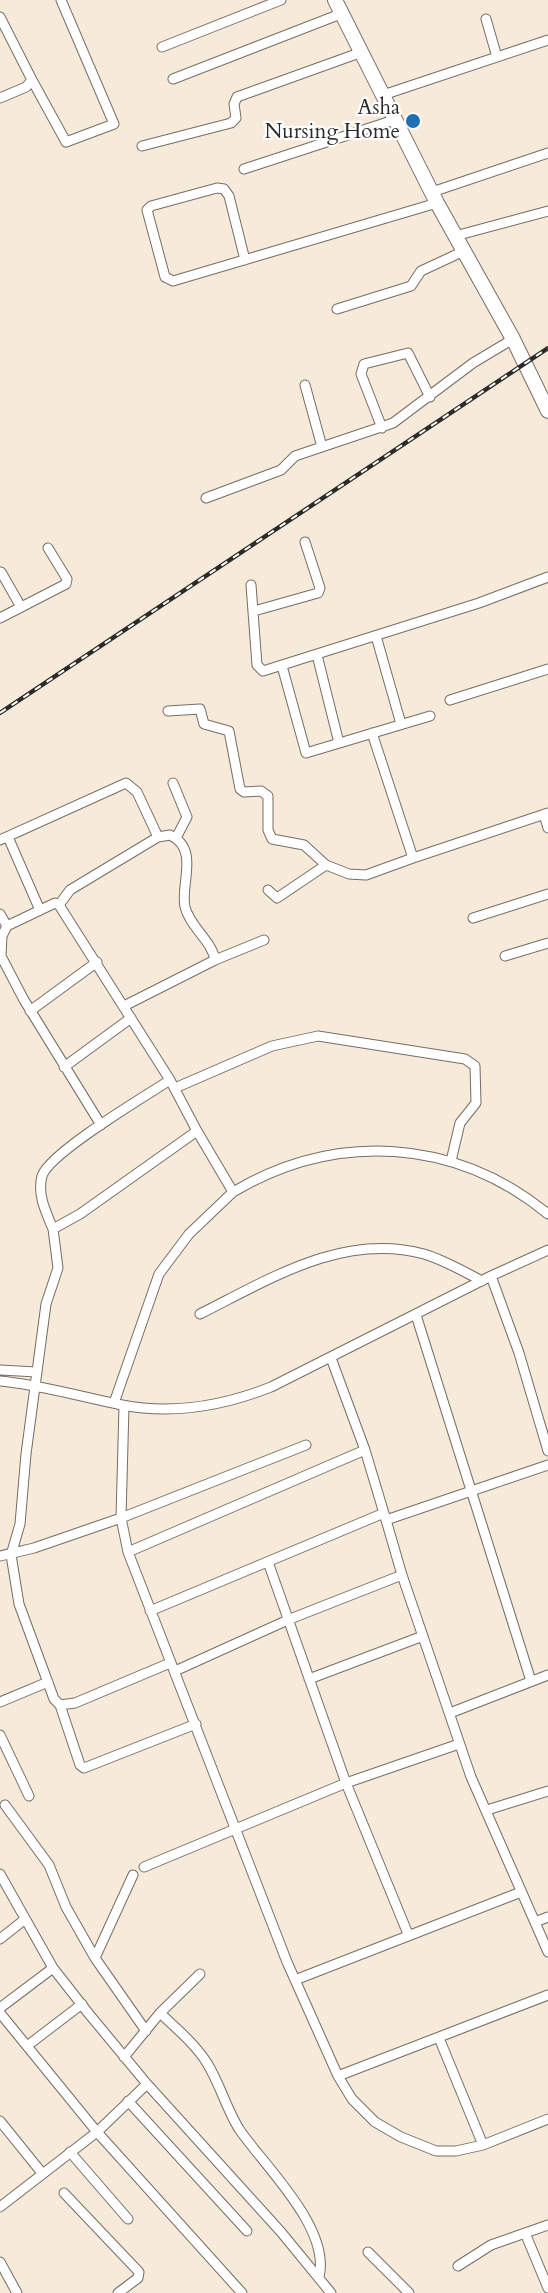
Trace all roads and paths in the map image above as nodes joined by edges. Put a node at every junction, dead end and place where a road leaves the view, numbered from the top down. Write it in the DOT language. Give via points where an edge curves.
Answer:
graph roads {
  1 [pos="61,0"];
  2 [pos="281,0"];
  3 [pos="335,0"];
  4 [pos="343,13"];
  5 [pos="0,17"];
  6 [pos="486,19"];
  7 [pos="3,30"];
  8 [pos="548,40"];
  9 [pos="162,47"];
  10 [pos="362,52"];
  11 [pos="497,57"];
  12 [pos="173,79"];
  13 [pos="32,80"];
  14 [pos="383,95"];
  15 [pos="0,98"];
  16 [pos="394,120"];
  17 [pos="142,146"];
  18 [pos="548,153"];
  19 [pos="244,169"];
  20 [pos="434,197"];
  21 [pos="548,212"];
  22 [pos="455,236"];
  23 [pos="464,251"];
  24 [pos="245,260"];
  25 [pos="337,309"];
  26 [pos="513,339"];
  27 [pos="305,385"];
  28 [pos="430,397"];
  29 [pos="548,411"];
  30 [pos="382,428"];
  31 [pos="322,447"];
  32 [pos="206,498"];
  33 [pos="305,542"];
  34 [pos="48,548"];
  35 [pos="1,572"];
  36 [pos="548,578"];
  37 [pos="251,585"];
  38 [pos="21,607"];
  39 [pos="254,611"];
  40 [pos="0,618"];
  41 [pos="376,636"];
  42 [pos="317,655"];
  43 [pos="282,666"];
  44 [pos="548,669"];
  45 [pos="450,700"];
  46 [pos="168,711"];
  47 [pos="430,716"];
  48 [pos="401,724"];
  49 [pos="372,733"];
  50 [pos="339,743"];
  51 [pos="173,783"];
  52 [pos="546,813"];
  53 [pos="548,828"];
  54 [pos="158,837"];
  55 [pos="4,838"];
  56 [pos="176,838"];
  57 [pos="413,858"];
  58 [pos="326,865"];
  59 [pos="268,890"];
  60 [pos="548,894"];
  61 [pos="59,905"];
  62 [pos="39,908"];
  63 [pos="0,914"];
  64 [pos="473,918"];
  65 [pos="7,926"];
  66 [pos="264,940"];
  67 [pos="548,944"];
  68 [pos="505,956"];
  69 [pos="215,960"];
  70 [pos="97,962"];
  71 [pos="124,1006"];
  72 [pos="30,1011"];
  73 [pos="131,1018"];
  74 [pos="64,1067"];
  75 [pos="173,1084"];
  76 [pos="100,1125"];
  77 [pos="197,1131"];
  78 [pos="451,1161"];
  79 [pos="233,1192"];
  80 [pos="548,1214"];
  81 [pos="53,1229"];
  82 [pos="548,1250"];
  83 [pos="491,1276"];
  84 [pos="482,1281"];
  85 [pos="200,1314"];
  86 [pos="416,1315"];
  87 [pos="331,1358"];
  88 [pos="0,1370"];
  89 [pos="37,1372"];
  90 [pos="0,1381"];
  91 [pos="35,1384"];
  92 [pos="114,1403"];
  93 [pos="124,1406"];
  94 [pos="306,1445"];
  95 [pos="365,1450"];
  96 [pos="548,1451"];
  97 [pos="548,1466"];
  98 [pos="471,1493"];
  99 [pos="385,1517"];
  100 [pos="121,1518"];
  101 [pos="128,1552"];
  102 [pos="11,1555"];
  103 [pos="0,1556"];
  104 [pos="268,1562"];
  105 [pos="402,1575"];
  106 [pos="150,1611"];
  107 [pos="290,1619"];
  108 [pos="423,1636"];
  109 [pos="173,1667"];
  110 [pos="548,1675"];
  111 [pos="309,1679"];
  112 [pos="531,1681"];
  113 [pos="48,1682"];
  114 [pos="0,1702"];
  115 [pos="60,1705"];
  116 [pos="450,1713"];
  117 [pos="196,1724"];
  118 [pos="0,1735"];
  119 [pos="459,1744"];
  120 [pos="346,1783"];
  121 [pos="548,1791"];
  122 [pos="29,1796"];
  123 [pos="4,1805"];
  124 [pos="487,1810"];
  125 [pos="234,1831"];
  126 [pos="144,1867"];
  127 [pos="0,1874"];
  128 [pos="133,1875"];
  129 [pos="3,1885"];
  130 [pos="521,1892"];
  131 [pos="548,1917"];
  132 [pos="24,1920"];
  133 [pos="535,1922"];
  134 [pos="408,1934"];
  135 [pos="0,1939"];
  136 [pos="548,1952"];
  137 [pos="95,1958"];
  138 [pos="53,1968"];
  139 [pos="200,1974"];
  140 [pos="295,1980"];
  141 [pos="548,1995"];
  142 [pos="82,2004"];
  143 [pos="160,2013"];
  144 [pos="1,2014"];
  145 [pos="146,2031"];
  146 [pos="439,2038"];
  147 [pos="27,2046"];
  148 [pos="124,2057"];
  149 [pos="338,2076"];
  150 [pos="147,2084"];
  151 [pos="128,2102"];
  152 [pos="548,2119"];
  153 [pos="0,2121"];
  154 [pos="97,2132"];
  155 [pos="483,2145"];
  156 [pos="70,2152"];
  157 [pos="42,2173"];
  158 [pos="64,2193"];
  159 [pos="0,2207"];
  160 [pos="128,2219"];
  161 [pos="548,2225"];
  162 [pos="248,2231"];
  163 [pos="525,2233"];
  164 [pos="368,2252"];
  165 [pos="0,2262"];
  166 [pos="458,2266"];
  167 [pos="319,2277"];
  168 [pos="548,2288"];
  169 [pos="236,2291"];
  170 [pos="17,2293"];
  171 [pos="118,2293"];
  172 [pos="331,2293"];
  173 [pos="409,2293"];
  1 -- 13 [label="street" via="114,124 66,142"];
  2 -- 9 [label="street"];
  3 -- 4 [label="main road"];
  4 -- 10 [label="main road"];
  4 -- 12 [label="street"];
  5 -- 7 [label="street"];
  6 -- 11 [label="street"];
  7 -- 13 [label="street"];
  8 -- 11 [label="street"];
  10 -- 14 [label="main road"];
  10 -- 17 [label="street" via="237,98 236,118 231,123"];
  11 -- 14 [label="street"];
  13 -- 15 [label="street" via="26,87"];
  14 -- 16 [label="main road"];
  16 -- 19 [label="street"];
  16 -- 20 [label="main road"];
  18 -- 20 [label="street"];
  20 -- 22 [label="main road"];
  20 -- 24 [label="street"];
  21 -- 22 [label="street"];
  22 -- 23 [label="main road"];
  23 -- 25 [label="street" via="421,271 411,286"];
  23 -- 26 [label="main road"];
  24 -- 24 [label="street" via="169,281 147,210 224,189"];
  26 -- 28 [label="street" via="473,363"];
  26 -- 29 [label="main road"];
  27 -- 31 [label="street"];
  28 -- 30 [label="street"];
  28 -- 30 [label="street" via="408,353 364,364 361,374"];
  30 -- 31 [label="street"];
  31 -- 32 [label="street" via="294,457 281,470"];
  33 -- 39 [label="street" via="320,588 318,593"];
  34 -- 38 [label="street" via="67,582"];
  35 -- 38 [label="street"];
  36 -- 41 [label="street"];
  37 -- 39 [label="street"];
  38 -- 40 [label="street"];
  39 -- 43 [label="street" via="258,669"];
  41 -- 42 [label="street"];
  41 -- 48 [label="street"];
  42 -- 43 [label="street"];
  42 -- 50 [label="street"];
  43 -- 50 [label="street" via="306,753"];
  44 -- 45 [label="street"];
  46 -- 58 [label="street" via="200,709 204,724 229,731 240,789 268,796 269,836 304,845"];
  47 -- 48 [label="street"];
  48 -- 49 [label="street"];
  49 -- 50 [label="street"];
  49 -- 57 [label="street"];
  51 -- 56 [label="street" via="187,817"];
  52 -- 53 [label="street"];
  52 -- 57 [label="street"];
  54 -- 55 [label="street" via="137,792 126,783"];
  54 -- 56 [label="street"];
  54 -- 61 [label="street" via="70,890"];
  55 -- 62 [label="street"];
  56 -- 69 [label="street" via="188,864 186,911"];
  57 -- 58 [label="street" via="366,874 349,874"];
  58 -- 59 [label="street" via="276,898"];
  60 -- 64 [label="street"];
  61 -- 62 [label="street"];
  61 -- 70 [label="street"];
  62 -- 65 [label="street"];
  63 -- 65 [label="street"];
  65 -- 72 [label="street" via="2,936 2,956"];
  66 -- 69 [label="street"];
  67 -- 68 [label="street"];
  69 -- 71 [label="street"];
  70 -- 71 [label="street"];
  70 -- 72 [label="street"];
  71 -- 73 [label="street"];
  72 -- 74 [label="street"];
  73 -- 74 [label="street"];
  73 -- 75 [label="street"];
  74 -- 76 [label="street"];
  75 -- 76 [label="street"];
  75 -- 77 [label="street"];
  75 -- 78 [label="street" via="272,1046 318,1036 465,1059 475,1066 476,1103 460,1122"];
  76 -- 81 [label="street" via="44,1171 42,1199"];
  77 -- 79 [label="street"];
  77 -- 81 [label="street"];
  78 -- 79 [label="street" via="393,1150 360,1150 315,1158 249,1182"];
  78 -- 80 [label="street" via="511,1188"];
  79 -- 92 [label="street" via="189,1234 159,1274"];
  81 -- 89 [label="street" via="58,1268 46,1304"];
  82 -- 83 [label="street"];
  83 -- 84 [label="street"];
  83 -- 96 [label="street"];
  84 -- 85 [label="street" via="423,1254 371,1248 349,1250 331,1253"];
  84 -- 86 [label="street"];
  86 -- 87 [label="street"];
  86 -- 98 [label="street"];
  87 -- 93 [label="street" via="231,1401 183,1409"];
  87 -- 95 [label="street"];
  88 -- 89 [label="street"];
  89 -- 91 [label="street"];
  90 -- 91 [label="street"];
  91 -- 92 [label="street"];
  91 -- 102 [label="street" via="20,1524"];
  92 -- 93 [label="street"];
  93 -- 100 [label="street"];
  94 -- 100 [label="street"];
  95 -- 99 [label="street"];
  95 -- 101 [label="street"];
  97 -- 98 [label="street"];
  98 -- 99 [label="street"];
  98 -- 112 [label="street"];
  99 -- 104 [label="street"];
  99 -- 105 [label="street"];
  100 -- 101 [label="street"];
  100 -- 102 [label="street"];
  101 -- 106 [label="street"];
  102 -- 103 [label="street"];
  102 -- 113 [label="street" via="19,1604"];
  104 -- 106 [label="street"];
  104 -- 107 [label="street"];
  105 -- 107 [label="street"];
  105 -- 108 [label="street"];
  106 -- 109 [label="street"];
  107 -- 109 [label="street"];
  107 -- 111 [label="street"];
  108 -- 111 [label="street"];
  108 -- 116 [label="street"];
  109 -- 115 [label="street"];
  109 -- 117 [label="street"];
  110 -- 112 [label="street"];
  111 -- 120 [label="street"];
  112 -- 116 [label="street"];
  113 -- 114 [label="street"];
  113 -- 115 [label="street"];
  115 -- 117 [label="street" via="84,1768"];
  116 -- 119 [label="street"];
  117 -- 125 [label="street"];
  118 -- 122 [label="street"];
  119 -- 120 [label="street"];
  119 -- 124 [label="street"];
  120 -- 125 [label="street"];
  120 -- 134 [label="street"];
  121 -- 124 [label="street"];
  123 -- 137 [label="street" via="49,1865 66,1907"];
  124 -- 130 [label="street"];
  125 -- 126 [label="street"];
  125 -- 140 [label="street"];
  127 -- 129 [label="street"];
  128 -- 137 [label="street"];
  129 -- 132 [label="street"];
  130 -- 133 [label="street"];
  130 -- 134 [label="street"];
  131 -- 133 [label="street"];
  132 -- 135 [label="street"];
  132 -- 138 [label="street"];
  133 -- 136 [label="street"];
  134 -- 140 [label="street"];
  137 -- 145 [label="street"];
  138 -- 142 [label="street"];
  138 -- 144 [label="street"];
  139 -- 143 [label="street"];
  140 -- 149 [label="street"];
  141 -- 146 [label="street"];
  142 -- 147 [label="street"];
  142 -- 148 [label="street"];
  143 -- 145 [label="street"];
  143 -- 167 [label="street" via="201,2053 237,2125 302,2212 320,2254"];
  144 -- 147 [label="street"];
  145 -- 148 [label="street"];
  146 -- 149 [label="street"];
  146 -- 155 [label="street"];
  147 -- 154 [label="street"];
  148 -- 150 [label="street"];
  149 -- 155 [label="street" via="362,2110 401,2137 436,2151"];
  150 -- 151 [label="street"];
  150 -- 167 [label="street"];
  151 -- 154 [label="street"];
  151 -- 162 [label="street"];
  152 -- 155 [label="street"];
  153 -- 157 [label="street"];
  154 -- 156 [label="street"];
  154 -- 169 [label="street"];
  156 -- 157 [label="street"];
  156 -- 160 [label="street"];
  157 -- 159 [label="street"];
  158 -- 171 [label="street" via="140,2272"];
  161 -- 163 [label="street"];
  163 -- 166 [label="street" via="485,2248"];
  163 -- 168 [label="street"];
  164 -- 173 [label="street"];
  165 -- 170 [label="street"];
  167 -- 172 [label="street"];
}
